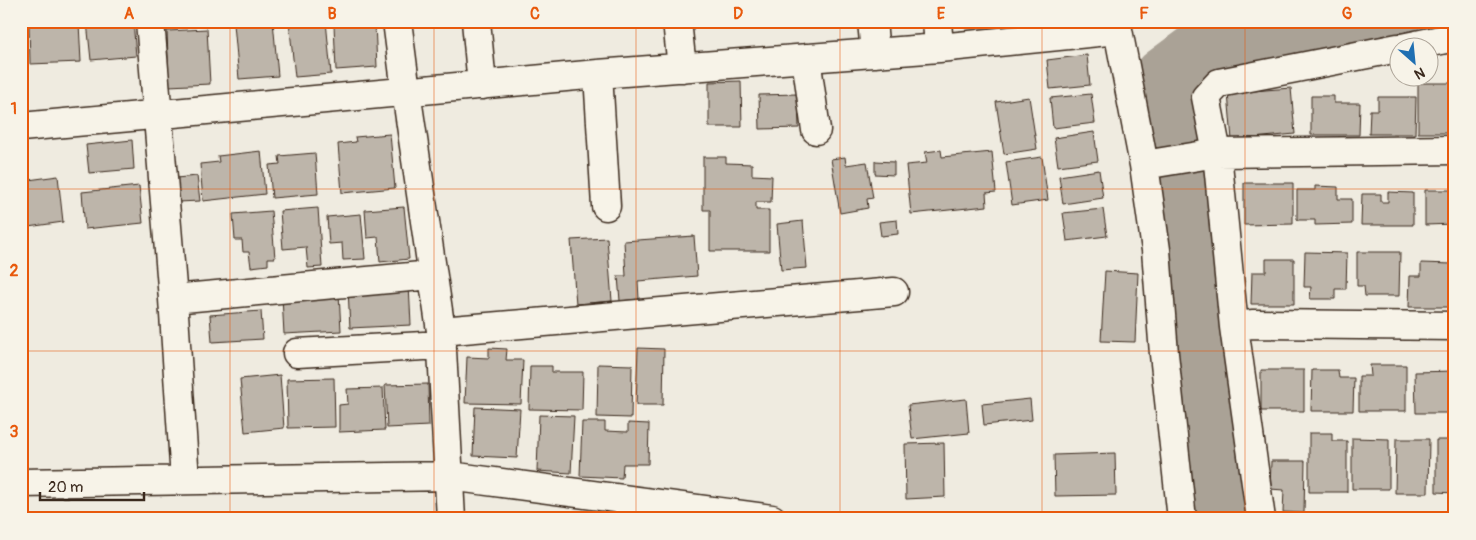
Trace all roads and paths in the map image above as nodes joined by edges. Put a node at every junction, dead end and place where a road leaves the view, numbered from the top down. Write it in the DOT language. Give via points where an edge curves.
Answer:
graph roads {
  1 [pos="150,21"];
  2 [pos="398,21"];
  3 [pos="476,21"];
  4 [pos="677,21"];
  5 [pos="872,21"];
  6 [pos="937,21"];
  7 [pos="1118,26"];
  8 [pos="1455,37"];
  9 [pos="1438,40"];
  10 [pos="939,48"];
  11 [pos="1388,50"];
  12 [pos="875,53"];
  13 [pos="806,58"];
  14 [pos="682,68"];
  15 [pos="598,74"];
  16 [pos="482,85"];
  17 [pos="406,91"];
  18 [pos="158,115"];
  19 [pos="21,127"];
  20 [pos="816,130"];
  21 [pos="1455,150"];
  22 [pos="1205,156"];
  23 [pos="1152,164"];
  24 [pos="606,206"];
  25 [pos="432,275"];
  26 [pos="894,292"];
  27 [pos="173,299"];
  28 [pos="1455,326"];
  29 [pos="1234,327"];
  30 [pos="441,338"];
  31 [pos="297,354"];
  32 [pos="450,476"];
  33 [pos="185,480"];
  34 [pos="21,484"];
  35 [pos="451,519"];
  36 [pos="772,519"];
  37 [pos="1182,519"];
  38 [pos="1261,519"];
  1 -- 18 [label="street"];
  2 -- 17 [label="street"];
  3 -- 16 [label="street"];
  4 -- 14 [label="street"];
  5 -- 12 [label="street"];
  6 -- 10 [label="street"];
  7 -- 10 [label="street"];
  7 -- 23 [label="street"];
  8 -- 9 [label="street"];
  10 -- 12 [label="street"];
  11 -- 22 [label="street" via="1219,83 1206,97"];
  12 -- 13 [label="street"];
  13 -- 14 [label="street"];
  13 -- 20 [label="street"];
  14 -- 15 [label="street"];
  15 -- 16 [label="street"];
  15 -- 24 [label="street"];
  16 -- 17 [label="street"];
  17 -- 18 [label="street"];
  17 -- 25 [label="street"];
  18 -- 19 [label="street"];
  18 -- 27 [label="street"];
  21 -- 22 [label="street"];
  22 -- 23 [label="street"];
  22 -- 29 [label="street"];
  23 -- 37 [label="street" via="1164,354"];
  25 -- 27 [label="street"];
  25 -- 30 [label="street"];
  26 -- 30 [label="street"];
  27 -- 33 [label="street"];
  28 -- 29 [label="street" via="1252,324"];
  29 -- 38 [label="street"];
  30 -- 31 [label="street"];
  30 -- 32 [label="street"];
  32 -- 33 [label="street"];
  32 -- 35 [label="street"];
  32 -- 36 [label="street"];
  33 -- 34 [label="street"];
}
